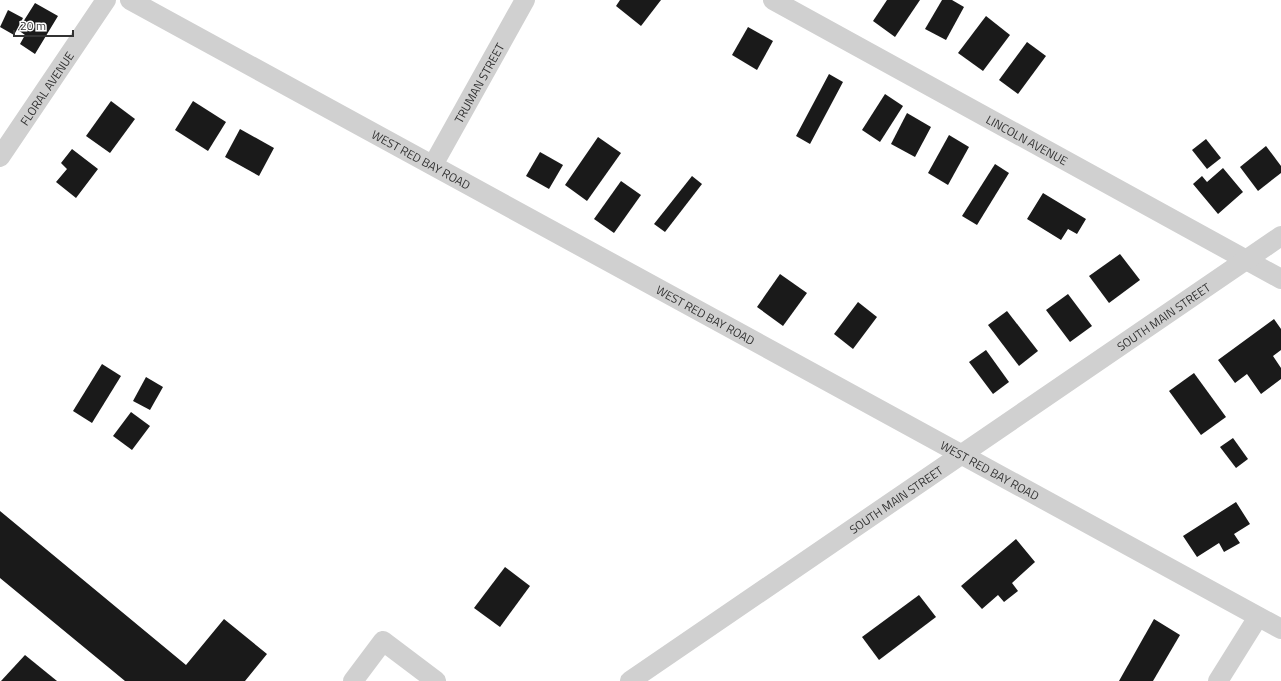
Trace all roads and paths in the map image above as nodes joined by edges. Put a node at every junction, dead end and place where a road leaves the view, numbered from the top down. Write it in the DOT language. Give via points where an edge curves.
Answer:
graph roads {
  1 [pos="106,0"];
  2 [pos="130,0"];
  3 [pos="525,0"];
  4 [pos="773,0"];
  5 [pos="0,157"];
  6 [pos="433,165"];
  7 [pos="1281,236"];
  8 [pos="1246,260"];
  9 [pos="1281,279"];
  10 [pos="962,454"];
  11 [pos="1258,617"];
  12 [pos="1281,630"];
  13 [pos="425,678"];
  14 [pos="353,681"];
  15 [pos="630,681"];
  16 [pos="1218,681"];
  1 -- 5 [label="street, FLORAL AVENUE"];
  2 -- 6 [label="street, WEST RED BAY ROAD"];
  3 -- 6 [label="street, TRUMAN STREET"];
  4 -- 8 [label="street, LINCOLN AVENUE"];
  6 -- 10 [label="street, WEST RED BAY ROAD"];
  7 -- 8 [label="street, SOUTH MAIN STREET"];
  8 -- 9 [label="street, LINCOLN AVENUE"];
  8 -- 10 [label="street, SOUTH MAIN STREET"];
  10 -- 11 [label="street, WEST RED BAY ROAD"];
  10 -- 15 [label="street, SOUTH MAIN STREET"];
  11 -- 12 [label="street, WEST RED BAY ROAD"];
  11 -- 16 [label="street"];
  13 -- 14 [label="street" via="383,641"];
}
